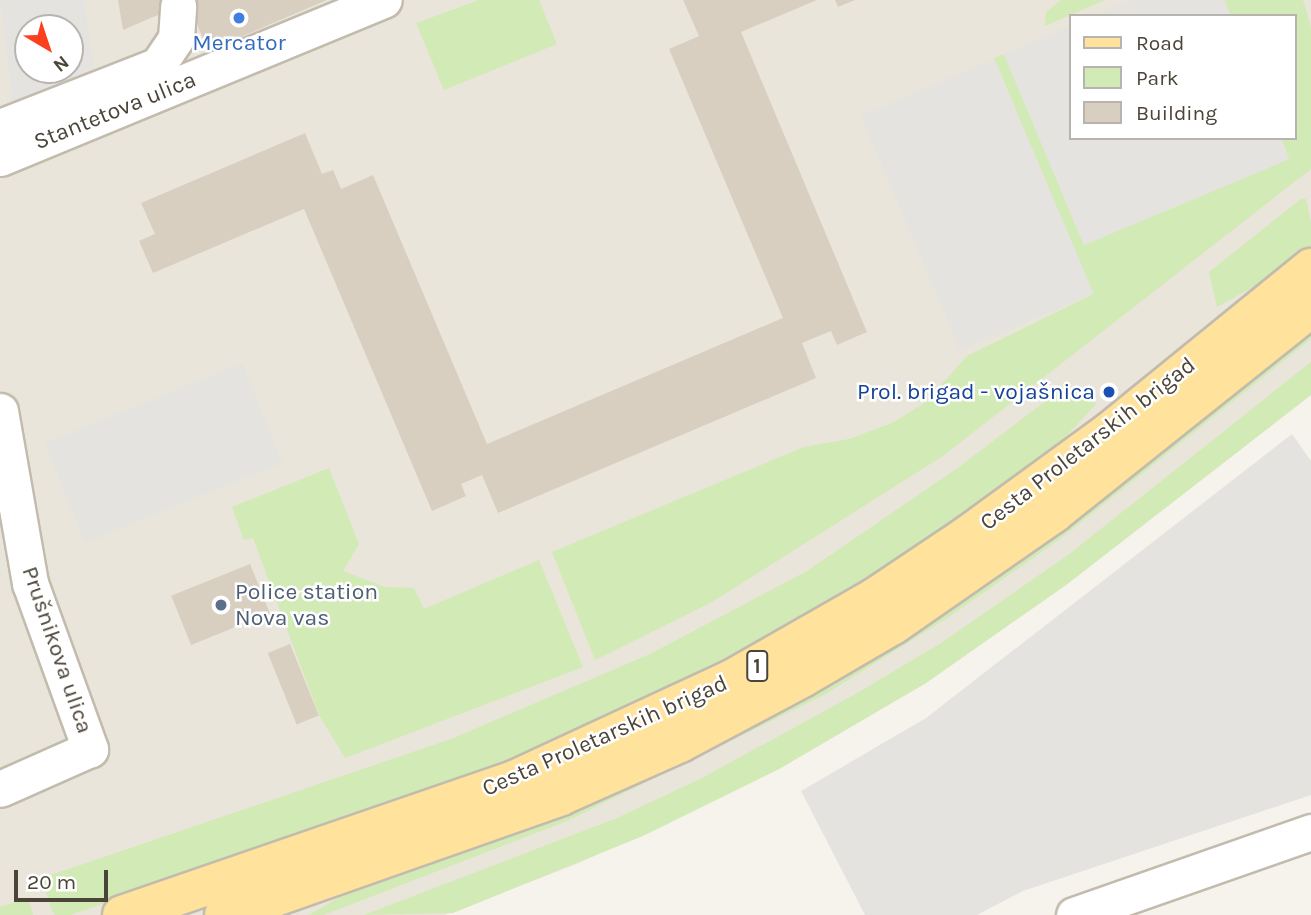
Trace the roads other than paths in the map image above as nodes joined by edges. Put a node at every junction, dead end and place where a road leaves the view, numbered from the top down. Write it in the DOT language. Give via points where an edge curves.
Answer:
graph roads {
  1 [pos="384,0"];
  2 [pos="178,6"];
  3 [pos="0,127"];
  4 [pos="0,158"];
  5 [pos="1311,268"];
  6 [pos="1311,309"];
  7 [pos="0,411"];
  8 [pos="0,789"];
  9 [pos="1311,832"];
  10 [pos="122,915"];
  11 [pos="224,915"];
  12 [pos="1074,915"];
  1 -- 4 [label="street, Stantetova ulica"];
  2 -- 3 [label="street" via="176,37 158,65"];
  5 -- 10 [label="main road, Cesta Proletarskih brigad / 1" via="1108,433 968,536 874,598 732,680 512,781"];
  6 -- 11 [label="main road, Cesta Proletarskih brigad / 1" via="1054,513 893,625 803,678 680,743 561,796"];
  7 -- 8 [label="street, Prušnikova ulica" via="30,583 90,749"];
  9 -- 12 [label="street"];
}
